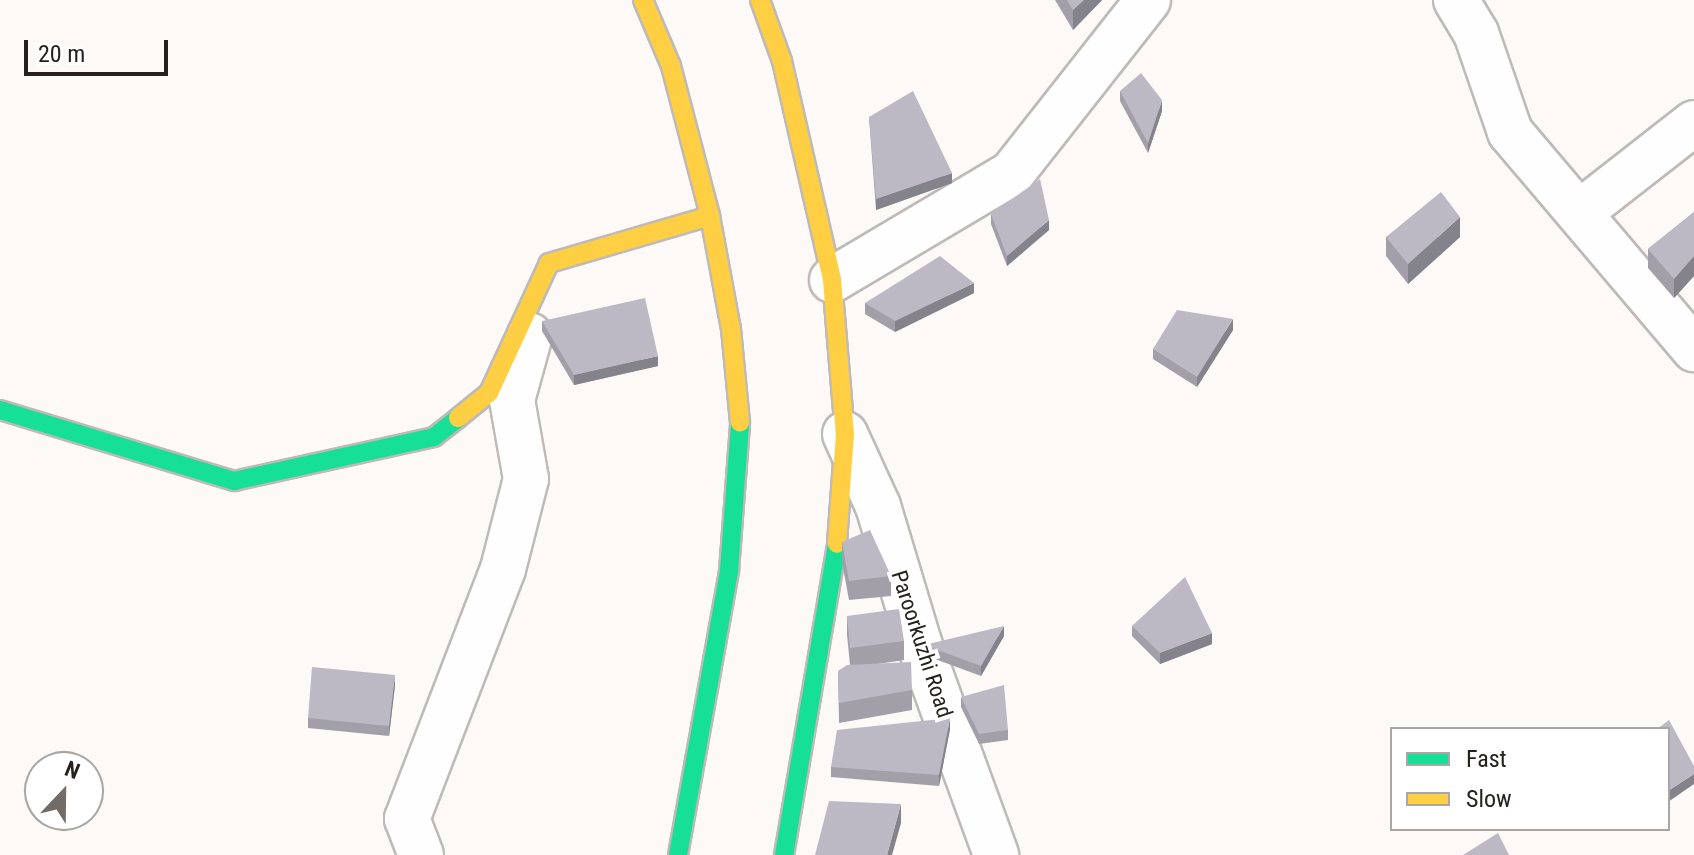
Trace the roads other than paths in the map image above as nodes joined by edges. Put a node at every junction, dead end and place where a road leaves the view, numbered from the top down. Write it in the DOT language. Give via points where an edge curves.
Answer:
graph roads {
  1 [pos="643,0"];
  2 [pos="760,0"];
  3 [pos="1148,0"];
  4 [pos="1456,0"];
  5 [pos="1694,123"];
  6 [pos="1579,213"];
  7 [pos="710,216"];
  8 [pos="549,263"];
  9 [pos="832,280"];
  10 [pos="1694,349"];
  11 [pos="0,410"];
  12 [pos="845,434"];
  13 [pos="421,855"];
  14 [pos="678,855"];
  15 [pos="784,855"];
  16 [pos="996,855"];
  1 -- 7 [label="main road" via="671,66"];
  2 -- 9 [label="main road" via="782,61"];
  3 -- 9 [label="street" via="1012,173"];
  4 -- 6 [label="street" via="1476,33 1510,132"];
  5 -- 6 [label="street"];
  6 -- 10 [label="street"];
  7 -- 8 [label="main road"];
  7 -- 14 [label="main road" via="731,329 740,426 729,571"];
  8 -- 11 [label="main road" via="489,393 434,437 234,481"];
  8 -- 13 [label="street" via="512,400 526,479 503,569 407,819"];
  9 -- 12 [label="main road"];
  12 -- 15 [label="main road" via="841,520"];
  12 -- 16 [label="street, Paroorkuzhi Road" via="878,506 919,643"];
}
